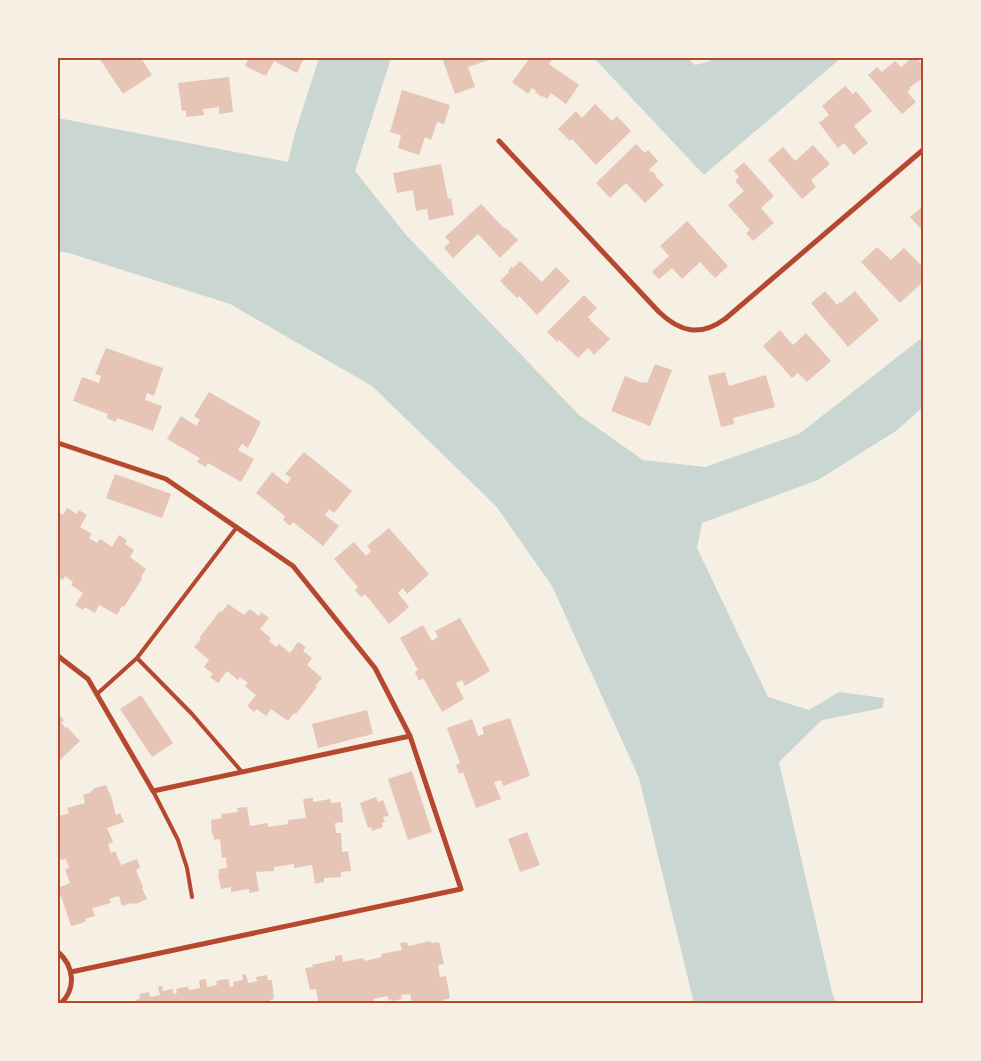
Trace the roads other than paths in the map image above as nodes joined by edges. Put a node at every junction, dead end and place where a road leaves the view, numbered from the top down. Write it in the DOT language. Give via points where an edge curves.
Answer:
graph roads {
  1 [pos="499,141"];
  2 [pos="924,149"];
  3 [pos="58,443"];
  4 [pos="236,527"];
  5 [pos="58,656"];
  6 [pos="137,658"];
  7 [pos="98,694"];
  8 [pos="410,736"];
  9 [pos="242,772"];
  10 [pos="153,791"];
  11 [pos="192,897"];
  12 [pos="58,952"];
  13 [pos="71,972"];
  14 [pos="60,1004"];
  1 -- 2 [label="street" via="659,312 673,324 691,331 709,329 725,320"];
  3 -- 4 [label="street" via="166,479"];
  4 -- 6 [label="lane"];
  4 -- 8 [label="street" via="293,566 375,668"];
  5 -- 7 [label="street" via="88,679"];
  6 -- 7 [label="lane"];
  6 -- 9 [label="lane" via="192,714"];
  7 -- 10 [label="street"];
  8 -- 9 [label="street"];
  8 -- 13 [label="street" via="461,889"];
  9 -- 10 [label="street"];
  10 -- 11 [label="lane" via="178,840"];
  12 -- 13 [label="street"];
  13 -- 14 [label="street" via="70,990"];
}
